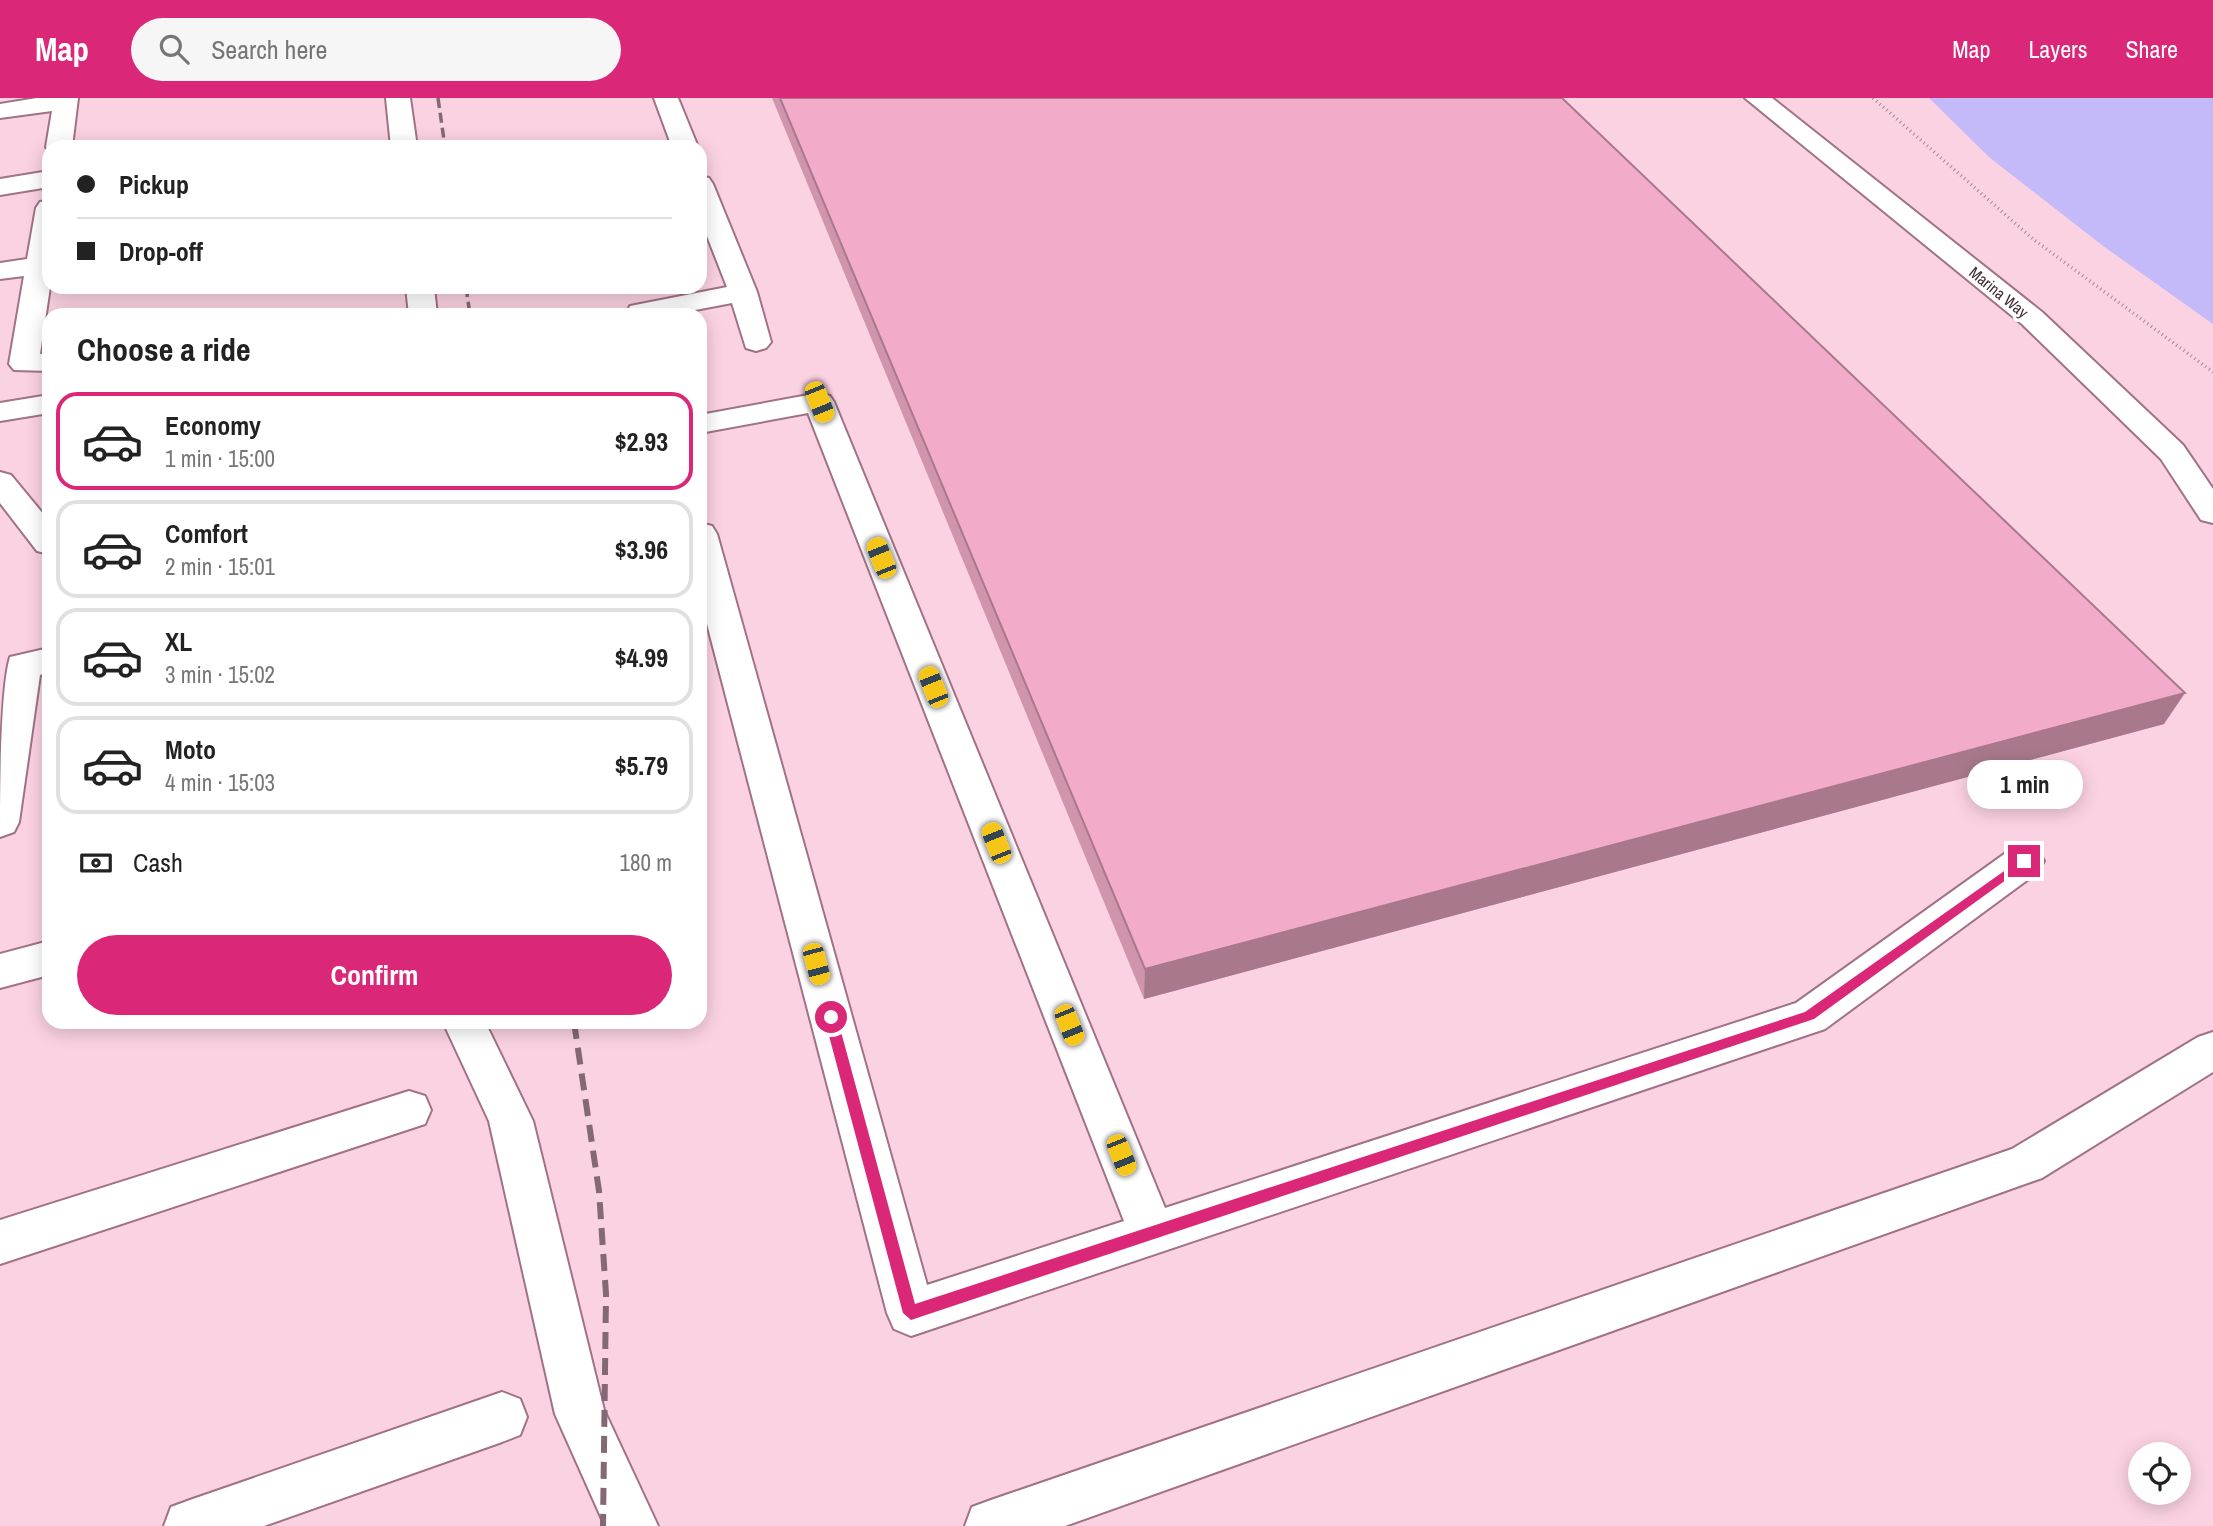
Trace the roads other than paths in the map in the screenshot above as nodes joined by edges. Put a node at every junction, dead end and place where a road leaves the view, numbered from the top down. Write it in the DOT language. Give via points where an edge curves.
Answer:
graph roads {
  1 [pos="398,98"];
  2 [pos="666,98"];
  3 [pos="1757,98"];
  4 [pos="66,99"];
  5 [pos="0,111"];
  6 [pos="59,140"];
  7 [pos="403,140"];
  8 [pos="682,140"];
  9 [pos="42,180"];
  10 [pos="0,187"];
  11 [pos="707,202"];
  12 [pos="42,252"];
  13 [pos="40,265"];
  14 [pos="0,271"];
  15 [pos="743,292"];
  16 [pos="665,308"];
  17 [pos="756,342"];
  18 [pos="42,363"];
  19 [pos="42,405"];
  20 [pos="0,412"];
  21 [pos="707,423"];
  22 [pos="0,482"];
  23 [pos="2213,513"];
  24 [pos="42,534"];
  25 [pos="707,560"];
  26 [pos="42,662"];
  27 [pos="0,822"];
  28 [pos="2024,861"];
  29 [pos="42,960"];
  30 [pos="0,971"];
  31 [pos="467,1029"];
  32 [pos="2213,1050"];
  33 [pos="409,1110"];
  34 [pos="1152,1233"];
  35 [pos="0,1242"];
  36 [pos="502,1418"];
  37 [pos="190,1526"];
  38 [pos="632,1526"];
  39 [pos="991,1526"];
  1 -- 7 [label="street"];
  2 -- 8 [label="street"];
  3 -- 23 [label="street, Marina Way" via="2032,318 2172,452"];
  4 -- 5 [label="street"];
  4 -- 6 [label="street"];
  9 -- 10 [label="street"];
  11 -- 15 [label="street"];
  12 -- 13 [label="street"];
  13 -- 14 [label="street"];
  13 -- 18 [label="street" via="24,364"];
  15 -- 16 [label="street"];
  15 -- 17 [label="street"];
  19 -- 20 [label="street"];
  21 -- 34 [label="street" via="819,402"];
  22 -- 24 [label="street"];
  25 -- 34 [label="street" via="911,1313"];
  26 -- 27 [label="street" via="23,666"];
  28 -- 34 [label="street" via="1810,1016"];
  29 -- 30 [label="street"];
  31 -- 38 [label="street" via="511,1121 580,1414"];
  32 -- 39 [label="street" via="2026,1164"];
  33 -- 35 [label="street"];
  36 -- 37 [label="street"];
}
